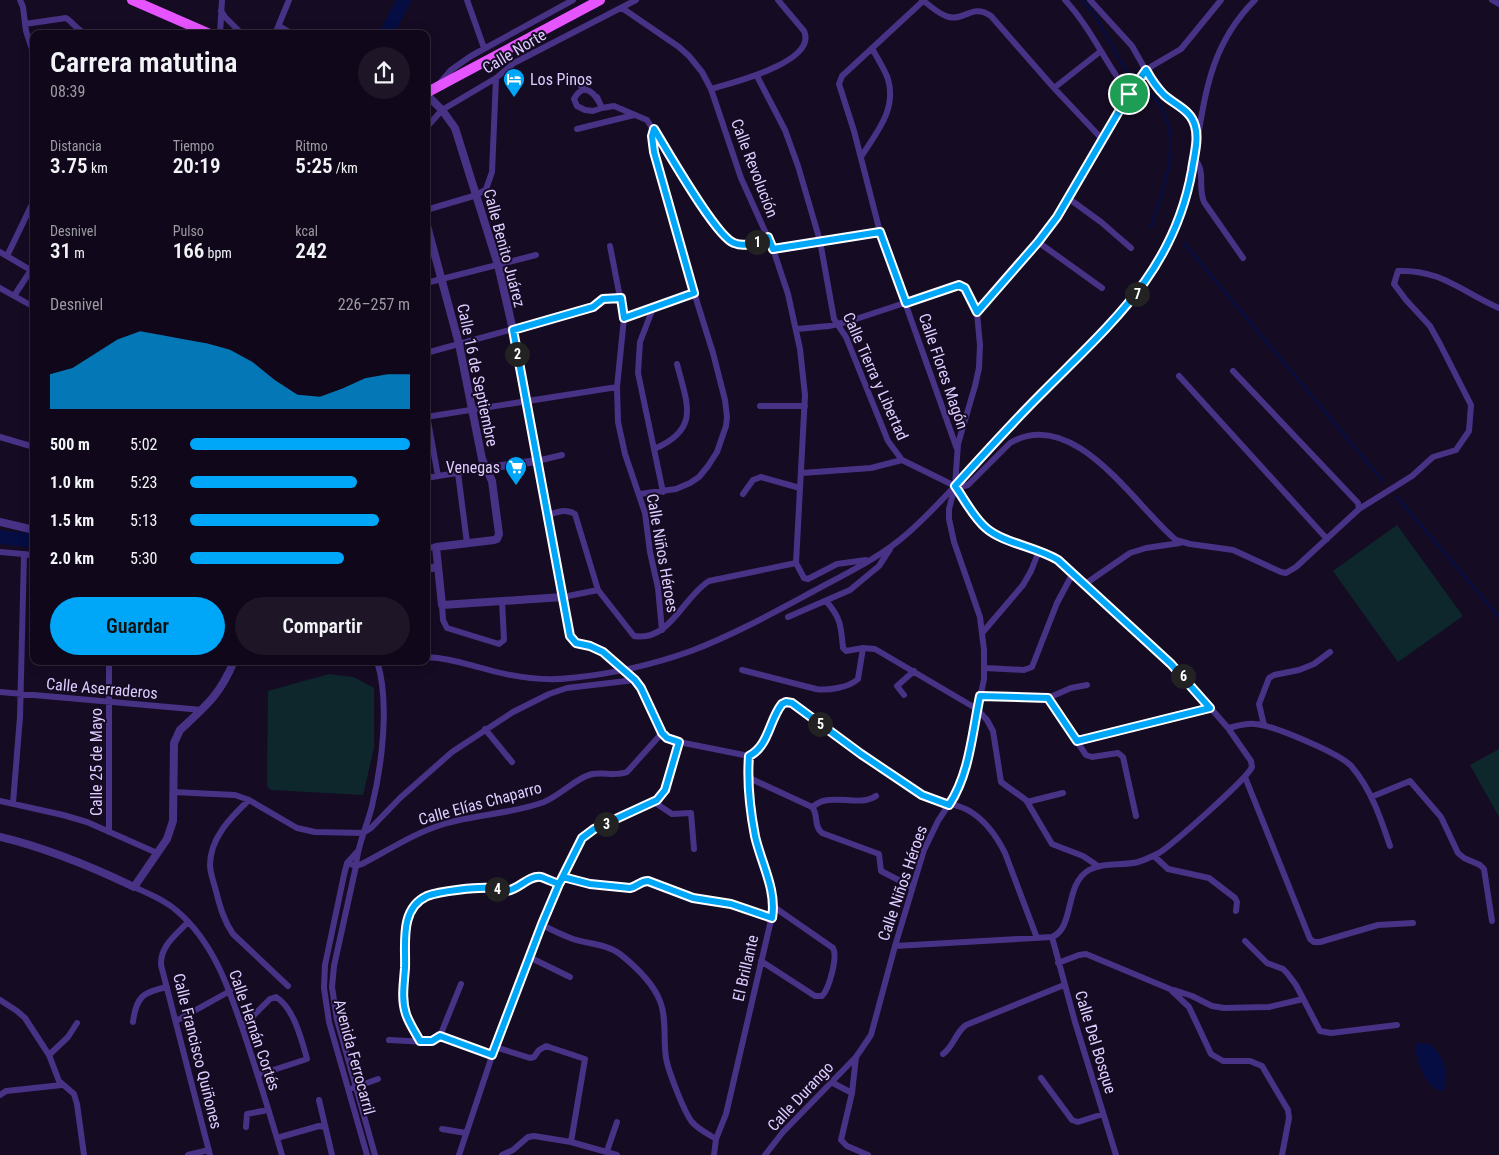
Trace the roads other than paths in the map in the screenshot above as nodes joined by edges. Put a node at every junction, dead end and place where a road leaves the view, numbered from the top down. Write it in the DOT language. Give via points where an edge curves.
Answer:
graph roads {
  1 [pos="20,0"];
  2 [pos="132,0"];
  3 [pos="222,0"];
  4 [pos="289,0"];
  5 [pos="468,0"];
  6 [pos="573,0"];
  7 [pos="600,0"];
  8 [pos="636,0"];
  9 [pos="778,0"];
  10 [pos="922,0"];
  11 [pos="1065,0"];
  12 [pos="1090,0"];
  13 [pos="1221,0"];
  14 [pos="1255,0"];
  15 [pos="1492,0"];
  16 [pos="1499,4"];
  17 [pos="622,8"];
  18 [pos="220,10"];
  19 [pos="25,24"];
  20 [pos="278,26"];
  21 [pos="79,30"];
  22 [pos="202,30"];
  23 [pos="220,30"];
  24 [pos="239,30"];
  25 [pos="276,30"];
  26 [pos="286,30"];
  27 [pos="30,43"];
  28 [pos="484,48"];
  29 [pos="872,48"];
  30 [pos="1101,51"];
  31 [pos="1143,73"];
  32 [pos="757,76"];
  33 [pos="496,78"];
  34 [pos="580,82"];
  35 [pos="437,87"];
  36 [pos="1054,88"];
  37 [pos="711,89"];
  38 [pos="584,90"];
  39 [pos="430,91"];
  40 [pos="1129,94"];
  41 [pos="430,97"];
  42 [pos="602,108"];
  43 [pos="442,110"];
  44 [pos="636,115"];
  45 [pos="430,124"];
  46 [pos="577,129"];
  47 [pos="654,129"];
  48 [pos="1197,134"];
  49 [pos="1102,139"];
  50 [pos="861,157"];
  51 [pos="1194,158"];
  52 [pos="477,196"];
  53 [pos="1068,198"];
  54 [pos="30,208"];
  55 [pos="430,209"];
  56 [pos="880,232"];
  57 [pos="430,236"];
  58 [pos="768,237"];
  59 [pos="820,242"];
  60 [pos="1038,242"];
  61 [pos="610,246"];
  62 [pos="1131,248"];
  63 [pos="773,249"];
  64 [pos="0,252"];
  65 [pos="536,255"];
  66 [pos="7,256"];
  67 [pos="1243,258"];
  68 [pos="498,265"];
  69 [pos="30,270"];
  70 [pos="30,274"];
  71 [pos="442,279"];
  72 [pos="430,283"];
  73 [pos="0,288"];
  74 [pos="1102,288"];
  75 [pos="694,293"];
  76 [pos="14,296"];
  77 [pos="621,298"];
  78 [pos="906,303"];
  79 [pos="30,305"];
  80 [pos="652,308"];
  81 [pos="1499,308"];
  82 [pos="977,312"];
  83 [pos="624,318"];
  84 [pos="838,324"];
  85 [pos="796,329"];
  86 [pos="513,330"];
  87 [pos="459,344"];
  88 [pos="430,352"];
  89 [pos="677,364"];
  90 [pos="1233,371"];
  91 [pos="1179,376"];
  92 [pos="617,387"];
  93 [pos="526,401"];
  94 [pos="760,406"];
  95 [pos="805,406"];
  96 [pos="473,410"];
  97 [pos="430,415"];
  98 [pos="430,432"];
  99 [pos="0,437"];
  100 [pos="30,446"];
  101 [pos="654,449"];
  102 [pos="958,452"];
  103 [pos="562,456"];
  104 [pos="902,460"];
  105 [pos="537,461"];
  106 [pos="487,468"];
  107 [pos="458,473"];
  108 [pos="802,473"];
  109 [pos="438,476"];
  110 [pos="430,477"];
  111 [pos="955,486"];
  112 [pos="800,488"];
  113 [pos="663,492"];
  114 [pos="640,494"];
  115 [pos="743,494"];
  116 [pos="1359,509"];
  117 [pos="548,515"];
  118 [pos="0,522"];
  119 [pos="30,529"];
  120 [pos="1327,539"];
  121 [pos="467,543"];
  122 [pos="1182,543"];
  123 [pos="892,546"];
  124 [pos="436,547"];
  125 [pos="430,548"];
  126 [pos="1039,550"];
  127 [pos="0,552"];
  128 [pos="24,554"];
  129 [pos="30,555"];
  130 [pos="869,560"];
  131 [pos="796,563"];
  132 [pos="438,567"];
  133 [pos="430,568"];
  134 [pos="1073,573"];
  135 [pos="1085,584"];
  136 [pos="598,590"];
  137 [pos="563,597"];
  138 [pos="826,600"];
  139 [pos="502,601"];
  140 [pos="442,605"];
  141 [pos="788,618"];
  142 [pos="662,630"];
  143 [pos="982,632"];
  144 [pos="862,648"];
  145 [pos="1330,652"];
  146 [pos="430,657"];
  147 [pos="109,665"];
  148 [pos="232,665"];
  149 [pos="379,665"];
  150 [pos="985,668"];
  151 [pos="742,670"];
  152 [pos="914,671"];
  153 [pos="633,678"];
  154 [pos="1088,684"];
  155 [pos="0,692"];
  156 [pos="21,694"];
  157 [pos="904,695"];
  158 [pos="980,696"];
  159 [pos="1048,698"];
  160 [pos="109,702"];
  161 [pos="1210,708"];
  162 [pos="977,709"];
  163 [pos="202,710"];
  164 [pos="1264,725"];
  165 [pos="1228,728"];
  166 [pos="485,729"];
  167 [pos="662,733"];
  168 [pos="1077,741"];
  169 [pos="679,742"];
  170 [pos="749,756"];
  171 [pos="512,762"];
  172 [pos="748,777"];
  173 [pos="1245,777"];
  174 [pos="173,792"];
  175 [pos="1062,793"];
  176 [pos="876,796"];
  177 [pos="1371,797"];
  178 [pos="249,800"];
  179 [pos="0,802"];
  180 [pos="654,802"];
  181 [pos="1027,802"];
  182 [pos="13,804"];
  183 [pos="949,805"];
  184 [pos="812,807"];
  185 [pos="1136,816"];
  186 [pos="109,832"];
  187 [pos="364,833"];
  188 [pos="0,837"];
  189 [pos="1390,846"];
  190 [pos="694,849"];
  191 [pos="357,852"];
  192 [pos="157,853"];
  193 [pos="1154,856"];
  194 [pos="347,863"];
  195 [pos="356,866"];
  196 [pos="1098,866"];
  197 [pos="563,877"];
  198 [pos="559,884"];
  199 [pos="134,887"];
  200 [pos="912,887"];
  201 [pos="774,907"];
  202 [pos="1236,911"];
  203 [pos="772,918"];
  204 [pos="1492,920"];
  205 [pos="188,922"];
  206 [pos="1413,923"];
  207 [pos="542,924"];
  208 [pos="1052,937"];
  209 [pos="1036,938"];
  210 [pos="1246,941"];
  211 [pos="895,946"];
  212 [pos="529,957"];
  213 [pos="761,961"];
  214 [pos="1058,963"];
  215 [pos="570,976"];
  216 [pos="461,984"];
  217 [pos="1064,985"];
  218 [pos="288,986"];
  219 [pos="167,987"];
  220 [pos="1170,989"];
  221 [pos="230,991"];
  222 [pos="333,999"];
  223 [pos="1303,999"];
  224 [pos="0,1000"];
  225 [pos="325,1000"];
  226 [pos="176,1021"];
  227 [pos="133,1022"];
  228 [pos="77,1023"];
  229 [pos="1398,1024"];
  230 [pos="242,1027"];
  231 [pos="440,1036"];
  232 [pos="389,1040"];
  233 [pos="420,1041"];
  234 [pos="495,1047"];
  235 [pos="944,1054"];
  236 [pos="49,1055"];
  237 [pos="492,1055"];
  238 [pos="856,1057"];
  239 [pos="258,1075"];
  240 [pos="1041,1078"];
  241 [pos="378,1079"];
  242 [pos="831,1082"];
  243 [pos="62,1085"];
  244 [pos="352,1088"];
  245 [pos="852,1093"];
  246 [pos="0,1094"];
  247 [pos="319,1100"];
  248 [pos="268,1110"];
  249 [pos="1103,1114"];
  250 [pos="617,1122"];
  251 [pos="246,1127"];
  252 [pos="325,1127"];
  253 [pos="442,1129"];
  254 [pos="466,1133"];
  255 [pos="277,1138"];
  256 [pos="716,1139"];
  257 [pos="571,1142"];
  258 [pos="210,1152"];
  259 [pos="607,1152"];
  260 [pos="84,1155"];
  261 [pos="188,1155"];
  262 [pos="282,1155"];
  263 [pos="332,1155"];
  264 [pos="367,1155"];
  265 [pos="375,1155"];
  266 [pos="459,1155"];
  267 [pos="502,1155"];
  268 [pos="618,1155"];
  269 [pos="714,1155"];
  270 [pos="765,1155"];
  271 [pos="868,1155"];
  272 [pos="1116,1155"];
  273 [pos="1282,1155"];
  1 -- 19 [label="street"];
  2 -- 22 [label="main road"];
  3 -- 18 [label="street"];
  4 -- 20 [label="street"];
  5 -- 28 [label="street"];
  6 -- 28 [label="street"];
  7 -- 35 [label="main road"];
  8 -- 17 [label="street, Calle Norte"];
  9 -- 32 [label="street" via="806,36 806,42 788,60"];
  10 -- 29 [label="street"];
  10 -- 36 [label="street" via="948,17 976,10 986,13"];
  11 -- 30 [label="street" via="1083,21"];
  12 -- 31 [label="street" via="1132,46"];
  13 -- 31 [label="street" via="1181,49"];
  14 -- 48 [label="street" via="1236,23 1218,54 1209,78"];
  15 -- 16 [label="street"];
  17 -- 33 [label="street, Calle Norte" via="514,64"];
  17 -- 37 [label="street, Calle Revolución" via="689,56"];
  18 -- 23 [label="street"];
  18 -- 24 [label="street"];
  19 -- 21 [label="street" via="66,18"];
  19 -- 27 [label="street"];
  20 -- 25 [label="street"];
  20 -- 26 [label="street"];
  28 -- 35 [label="street" via="451,70"];
  29 -- 50 [label="street" via="888,79 890,104 887,116"];
  29 -- 50 [label="street, Calle Flores Magón" via="842,76 838,84"];
  30 -- 36 [label="street"];
  30 -- 40 [label="street"];
  31 -- 40 [label="street"];
  31 -- 48 [label="street" via="1162,93 1189,113"];
  32 -- 37 [label="street"];
  32 -- 59 [label="street, Calle Tierra y Libertad" via="785,130"];
  33 -- 43 [label="street, Calle Norte"];
  33 -- 52 [label="street" via="491,179 486,190"];
  34 -- 38 [label="street"];
  35 -- 39 [label="main road"];
  36 -- 49 [label="street"];
  37 -- 58 [label="street, Calle Revolución" via="741,178"];
  38 -- 42 [label="street" via="597,97"];
  38 -- 42 [label="street" via="578,92 574,99 577,106 593,111"];
  40 -- 49 [label="street"];
  41 -- 43 [label="street, Calle Benito Juárez"];
  42 -- 44 [label="street" via="619,107"];
  43 -- 45 [label="street, Calle Norte"];
  43 -- 52 [label="street, Calle Benito Juárez" via="455,128"];
  44 -- 46 [label="street"];
  44 -- 47 [label="street" via="648,120"];
  47 -- 58 [label="street" via="722,235 729,241 744,245"];
  47 -- 75 [label="street" via="654,152"];
  48 -- 51 [label="street"];
  49 -- 53 [label="street"];
  50 -- 56 [label="street, Calle Flores Magón"];
  51 -- 67 [label="street" via="1201,169 1204,202"];
  51 -- 111 [label="street" via="1185,201 1175,228 1144,285"];
  52 -- 55 [label="street"];
  52 -- 68 [label="street, Calle Benito Juárez"];
  53 -- 60 [label="street"];
  53 -- 62 [label="street"];
  54 -- 66 [label="street"];
  56 -- 59 [label="street"];
  56 -- 78 [label="street, Calle Flores Magón"];
  57 -- 71 [label="street, Calle 16 de Septiembre"];
  58 -- 63 [label="street, Calle Revolución"];
  59 -- 63 [label="street"];
  59 -- 84 [label="street, Calle Tierra y Libertad" via="832,312"];
  60 -- 74 [label="street"];
  60 -- 82 [label="street"];
  61 -- 77 [label="street, Calle Niños Héroes"];
  63 -- 85 [label="street, Calle Revolución"];
  64 -- 66 [label="street"];
  65 -- 68 [label="street"];
  66 -- 69 [label="street"];
  68 -- 71 [label="street"];
  68 -- 86 [label="street, Calle Benito Juárez"];
  70 -- 76 [label="street"];
  71 -- 72 [label="street"];
  71 -- 87 [label="street, Calle 16 de Septiembre"];
  73 -- 76 [label="street"];
  75 -- 80 [label="street"];
  75 -- 113 [label="street" via="723,391 726,426 717,452 699,477"];
  76 -- 79 [label="street"];
  77 -- 83 [label="street, Calle Niños Héroes"];
  77 -- 86 [label="street" via="603,299 593,307"];
  78 -- 82 [label="street" via="959,285 965,288"];
  78 -- 84 [label="street"];
  78 -- 102 [label="street, Calle Flores Magón"];
  80 -- 83 [label="street"];
  80 -- 101 [label="street" via="640,342 638,363"];
  81 -- 116 [label="street" via="1439,276 1416,270 1398,271 1394,284 1430,326 1471,406 1469,431 1456,450 1433,457 1412,476"];
  82 -- 102 [label="street, Calle Niños Héroes" via="979,368"];
  83 -- 92 [label="street, Calle Niños Héroes"];
  84 -- 85 [label="street"];
  84 -- 104 [label="street, Calle Tierra y Libertad" via="882,429"];
  85 -- 95 [label="street, Calle Revolución"];
  86 -- 87 [label="street"];
  86 -- 93 [label="street, Calle Benito Juárez"];
  87 -- 88 [label="street"];
  87 -- 96 [label="street, Calle 16 de Septiembre"];
  89 -- 101 [label="street" via="687,407 686,422 677,437"];
  90 -- 116 [label="street" via="1358,502"];
  91 -- 120 [label="street"];
  92 -- 93 [label="street"];
  92 -- 114 [label="street, Calle Niños Héroes" via="616,411 621,441"];
  93 -- 96 [label="street"];
  93 -- 105 [label="street, Calle Benito Juárez"];
  94 -- 95 [label="street"];
  95 -- 108 [label="street, Calle Revolución"];
  96 -- 97 [label="street"];
  96 -- 106 [label="street, Calle 16 de Septiembre"];
  98 -- 109 [label="street"];
  99 -- 100 [label="street"];
  101 -- 113 [label="street"];
  102 -- 111 [label="street, Calle Niños Héroes"];
  103 -- 105 [label="street"];
  104 -- 108 [label="street" via="871,468"];
  104 -- 111 [label="street"];
  105 -- 106 [label="street"];
  105 -- 117 [label="street, Calle Benito Juárez"];
  106 -- 107 [label="street"];
  106 -- 121 [label="street, Calle 16 de Septiembre" via="492,481 499,534 494,540"];
  107 -- 109 [label="street"];
  107 -- 121 [label="street"];
  108 -- 112 [label="street, Calle Revolución"];
  109 -- 110 [label="street"];
  111 -- 122 [label="street" via="968,485 1016,439 1052,436 1067,441 1107,469"];
  111 -- 123 [label="street"];
  111 -- 126 [label="street" via="987,529"];
  111 -- 143 [label="street, Calle Niños Héroes" via="950,529"];
  112 -- 115 [label="street" via="760,477 752,480"];
  112 -- 131 [label="street, Calle Revolución"];
  113 -- 114 [label="street"];
  114 -- 142 [label="street, Calle Niños Héroes" via="658,588"];
  116 -- 120 [label="street"];
  117 -- 136 [label="street" via="564,510 575,514"];
  117 -- 137 [label="street, Calle Benito Juárez"];
  118 -- 119 [label="street"];
  120 -- 122 [label="street" via="1296,568 1286,572 1276,571 1233,550"];
  121 -- 124 [label="street"];
  122 -- 135 [label="street" via="1130,553"];
  123 -- 130 [label="street"];
  123 -- 138 [label="street" via="879,566 862,581"];
  124 -- 125 [label="street"];
  124 -- 132 [label="street"];
  126 -- 134 [label="street"];
  126 -- 143 [label="street" via="1023,585"];
  127 -- 128 [label="street"];
  128 -- 129 [label="street"];
  128 -- 156 [label="street"];
  130 -- 131 [label="street" via="837,564 808,579 804,578"];
  130 -- 146 [label="street" via="724,637 654,663 568,679 533,679"];
  131 -- 142 [label="street" via="709,581"];
  132 -- 133 [label="street"];
  132 -- 140 [label="street"];
  134 -- 135 [label="street"];
  134 -- 150 [label="street" via="1057,603 1032,667 1024,670"];
  135 -- 161 [label="street" via="1171,664"];
  136 -- 137 [label="street"];
  136 -- 142 [label="street" via="634,636 646,637"];
  137 -- 139 [label="street"];
  137 -- 153 [label="street, Calle Benito Juárez, bridge" via="570,636 576,643 603,652"];
  138 -- 141 [label="street"];
  138 -- 144 [label="street" via="837,613 844,650"];
  139 -- 140 [label="street"];
  139 -- 140 [label="street" via="504,640 496,644 452,631 444,625"];
  143 -- 150 [label="street, Calle Niños Héroes"];
  144 -- 151 [label="street" via="860,675 855,682 826,690"];
  144 -- 152 [label="street" via="875,649"];
  145 -- 164 [label="street" via="1307,667 1269,678 1260,704"];
  147 -- 160 [label="street, Calle 25 de Mayo"];
  148 -- 163 [label="street" via="223,686"];
  149 -- 187 [label="street, Avenida Ferrocarril" via="384,700 379,768"];
  150 -- 158 [label="street, Calle Niños Héroes"];
  152 -- 157 [label="street" via="898,686"];
  152 -- 162 [label="street"];
  153 -- 166 [label="street" via="548,694"];
  153 -- 167 [label="street, Calle Benito Juárez"];
  154 -- 159 [label="street"];
  155 -- 156 [label="street, Calle Aserraderos"];
  156 -- 160 [label="street, Calle Aserraderos"];
  156 -- 182 [label="street"];
  158 -- 159 [label="street"];
  158 -- 162 [label="street, Calle Niños Héroes"];
  159 -- 168 [label="street"];
  160 -- 163 [label="street, Calle Aserraderos"];
  160 -- 186 [label="street, Calle 25 de Mayo"];
  161 -- 165 [label="street"];
  161 -- 168 [label="street"];
  162 -- 181 [label="street" via="993,731 1001,782"];
  162 -- 183 [label="street, Calle Niños Héroes" via="964,774"];
  163 -- 174 [label="street" via="176,736"];
  164 -- 165 [label="street" via="1245,724"];
  164 -- 177 [label="street" via="1348,762"];
  165 -- 173 [label="street" via="1252,763 1251,771"];
  166 -- 171 [label="street"];
  166 -- 187 [label="street" via="434,767"];
  167 -- 169 [label="street"];
  167 -- 195 [label="street, Calle Elías Chaparro" via="627,772 591,774 545,802 444,824 421,832"];
  168 -- 185 [label="street" via="1082,750 1092,757 1118,753 1123,757"];
  169 -- 170 [label="street"];
  169 -- 180 [label="street" via="665,790"];
  170 -- 172 [label="street, El Brillante"];
  170 -- 183 [label="street" via="758,750 780,707 786,702 792,703 922,795"];
  172 -- 184 [label="street"];
  172 -- 201 [label="street, El Brillante" via="755,836"];
  173 -- 193 [label="street"];
  173 -- 206 [label="street" via="1310,939 1320,942 1378,925"];
  174 -- 178 [label="street" via="235,795"];
  174 -- 192 [label="street" via="171,830"];
  175 -- 181 [label="street"];
  176 -- 184 [label="street" via="860,801 823,801"];
  177 -- 189 [label="street"];
  177 -- 204 [label="street" via="1410,781 1441,817 1461,856 1484,869"];
  178 -- 187 [label="street" via="297,828 315,832"];
  178 -- 218 [label="street" via="231,817 217,838 211,857 211,873 228,926"];
  179 -- 182 [label="street"];
  180 -- 190 [label="street" via="672,814 691,813"];
  180 -- 197 [label="street" via="586,834"];
  181 -- 196 [label="street" via="1052,844"];
  182 -- 186 [label="street" via="64,815"];
  183 -- 200 [label="street, Calle Niños Héroes" via="930,835"];
  183 -- 209 [label="street" via="972,812 995,834"];
  184 -- 200 [label="street" via="817,828 822,834 879,854 881,871"];
  186 -- 192 [label="street"];
  187 -- 191 [label="street, Avenida Ferrocarril"];
  188 -- 199 [label="street" via="62,856"];
  191 -- 194 [label="street, Avenida Ferrocarril"];
  191 -- 195 [label="street, Avenida Ferrocarril"];
  192 -- 199 [label="street"];
  193 -- 196 [label="street" via="1137,862"];
  193 -- 202 [label="street" via="1168,869 1209,878 1235,898"];
  194 -- 195 [label="street"];
  194 -- 225 [label="street, Avenida Ferrocarril" via="325,965"];
  195 -- 222 [label="street, Avenida Ferrocarril" via="334,966"];
  196 -- 208 [label="street" via="1078,880 1064,925"];
  197 -- 198 [label="street"];
  197 -- 203 [label="street" via="590,884 630,888 648,881 693,898 731,904"];
  198 -- 207 [label="street"];
  198 -- 233 [label="street" via="535,877 514,890 484,888 442,892 417,903 405,929 403,987 406,1013"];
  199 -- 205 [label="street, Calle Hernán Cortés" via="165,902"];
  200 -- 211 [label="street, Calle Niños Héroes"];
  201 -- 203 [label="street, El Brillante"];
  201 -- 213 [label="street" via="835,951 826,991 822,996 815,996"];
  203 -- 213 [label="street, El Brillante"];
  205 -- 219 [label="street, Calle Francisco Quiñones" via="162,953"];
  205 -- 221 [label="street, Calle Hernán Cortés" via="210,952"];
  207 -- 212 [label="street"];
  207 -- 256 [label="street" via="571,938 612,949 636,969 655,992 663,1013 668,1067 687,1114 691,1121"];
  208 -- 209 [label="street"];
  208 -- 214 [label="street, Calle Del Bosque"];
  209 -- 211 [label="street"];
  210 -- 223 [label="street" via="1267,963 1287,973"];
  211 -- 238 [label="street, Calle Niños Héroes" via="874,1027"];
  212 -- 215 [label="street"];
  212 -- 234 [label="street"];
  213 -- 256 [label="street, El Brillante" via="726,1114"];
  214 -- 217 [label="street, Calle Del Bosque"];
  214 -- 220 [label="street" via="1086,954"];
  216 -- 231 [label="street"];
  217 -- 235 [label="street" via="966,1025 956,1034"];
  217 -- 249 [label="street, Calle Del Bosque"];
  219 -- 226 [label="street, Calle Francisco Quiñones"];
  219 -- 227 [label="street" via="142,997 135,1007"];
  220 -- 223 [label="street" via="1224,1008 1269,1007"];
  220 -- 273 [label="street" via="1189,1007 1211,1054 1223,1060 1257,1062 1266,1071 1288,1110"];
  221 -- 226 [label="street"];
  221 -- 230 [label="street, Calle Hernán Cortés"];
  222 -- 225 [label="street"];
  222 -- 244 [label="street, Avenida Ferrocarril"];
  223 -- 229 [label="street" via="1316,1025 1325,1033"];
  224 -- 236 [label="street" via="24,1018"];
  225 -- 244 [label="street, Avenida Ferrocarril" via="329,1022"];
  226 -- 258 [label="street, Calle Francisco Quiñones"];
  228 -- 236 [label="street"];
  230 -- 239 [label="street, Calle Hernán Cortés"];
  230 -- 239 [label="street" via="270,999 276,998 298,1029 307,1059"];
  231 -- 233 [label="street" via="432,1041"];
  231 -- 237 [label="street"];
  232 -- 233 [label="street"];
  234 -- 237 [label="street"];
  234 -- 257 [label="street" via="530,1058 546,1046 585,1059"];
  236 -- 243 [label="street"];
  237 -- 254 [label="street"];
  238 -- 242 [label="street, Calle Durango"];
  238 -- 245 [label="street"];
  239 -- 248 [label="street, Calle Hernán Cortés"];
  240 -- 249 [label="street" via="1072,1120 1078,1122"];
  241 -- 244 [label="street"];
  242 -- 245 [label="street"];
  242 -- 270 [label="street, Calle Durango"];
  243 -- 246 [label="street"];
  243 -- 260 [label="street" via="71,1090 76,1099"];
  244 -- 264 [label="street, Avenida Ferrocarril"];
  244 -- 265 [label="street, Avenida Ferrocarril"];
  245 -- 271 [label="street" via="841,1140"];
  247 -- 252 [label="street"];
  248 -- 251 [label="street" via="247,1114"];
  248 -- 255 [label="street, Calle Hernán Cortés"];
  249 -- 272 [label="street, Calle Del Bosque"];
  250 -- 259 [label="street"];
  252 -- 255 [label="street"];
  252 -- 263 [label="street"];
  253 -- 254 [label="street"];
  254 -- 266 [label="street"];
  255 -- 262 [label="street, Calle Hernán Cortés"];
  256 -- 269 [label="street, El Brillante"];
  257 -- 259 [label="street"];
  257 -- 267 [label="street" via="528,1137"];
  258 -- 261 [label="street"];
  259 -- 268 [label="street"];
}
